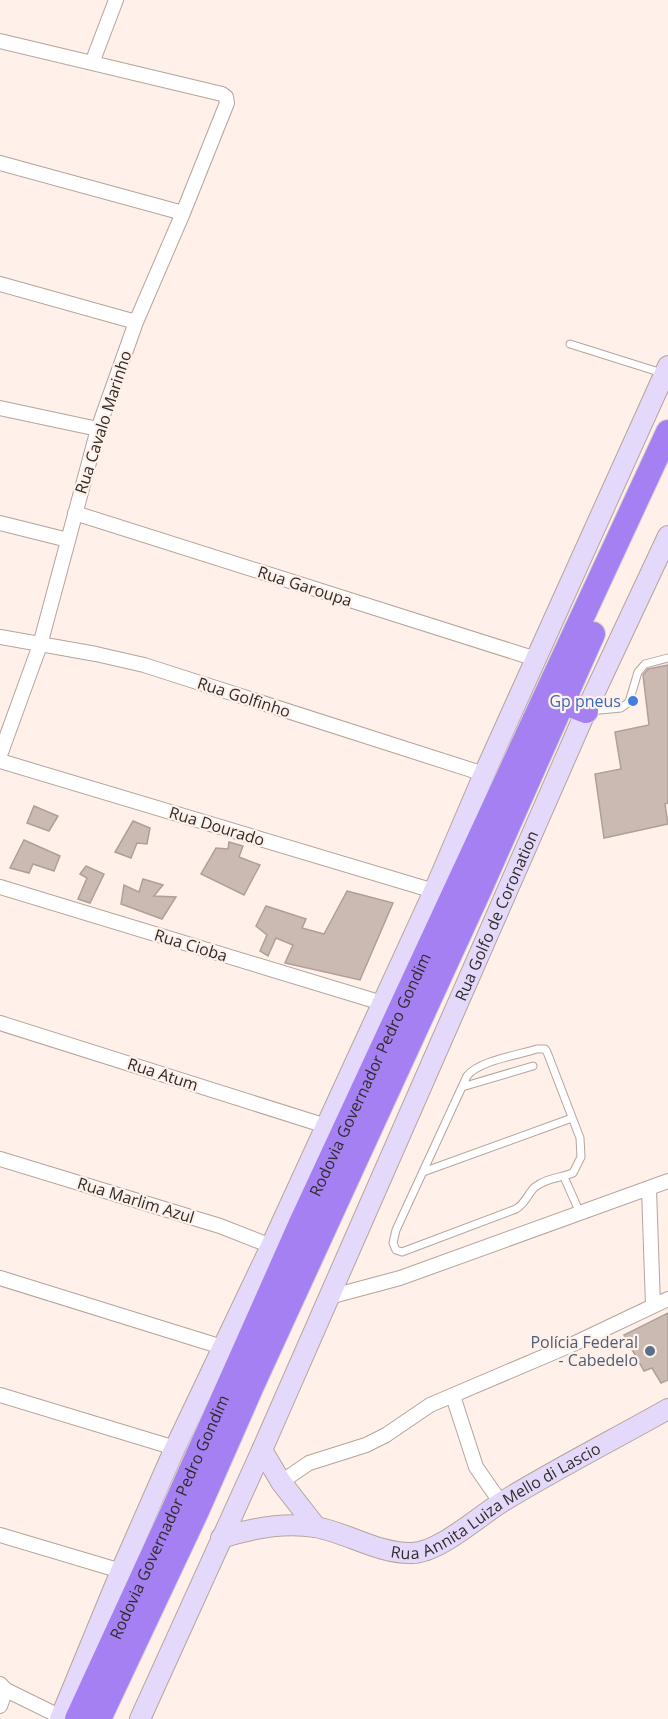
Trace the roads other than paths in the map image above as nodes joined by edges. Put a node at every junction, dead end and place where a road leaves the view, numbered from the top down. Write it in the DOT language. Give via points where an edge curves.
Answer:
graph roads {
  1 [pos="116,0"];
  2 [pos="1,45"];
  3 [pos="92,63"];
  4 [pos="0,163"];
  5 [pos="183,213"];
  6 [pos="0,284"];
  7 [pos="136,322"];
  8 [pos="570,344"];
  9 [pos="666,370"];
  10 [pos="0,408"];
  11 [pos="98,429"];
  12 [pos="668,432"];
  13 [pos="668,469"];
  14 [pos="75,513"];
  15 [pos="0,523"];
  16 [pos="668,536"];
  17 [pos="68,540"];
  18 [pos="0,637"];
  19 [pos="40,645"];
  20 [pos="668,658"];
  21 [pos="536,659"];
  22 [pos="563,702"];
  23 [pos="586,711"];
  24 [pos="0,755"];
  25 [pos="0,761"];
  26 [pos="484,774"];
  27 [pos="0,887"];
  28 [pos="434,891"];
  29 [pos="382,1003"];
  30 [pos="0,1023"];
  31 [pos="533,1066"];
  32 [pos="462,1087"];
  33 [pos="572,1118"];
  34 [pos="326,1126"];
  35 [pos="0,1159"];
  36 [pos="423,1172"];
  37 [pos="564,1177"];
  38 [pos="668,1181"];
  39 [pos="649,1189"];
  40 [pos="581,1214"];
  41 [pos="271,1246"];
  42 [pos="0,1278"];
  43 [pos="329,1297"];
  44 [pos="668,1299"];
  45 [pos="653,1306"];
  46 [pos="222,1347"];
  47 [pos="0,1395"];
  48 [pos="453,1396"];
  49 [pos="668,1409"];
  50 [pos="175,1449"];
  51 [pos="262,1449"];
  52 [pos="281,1482"];
  53 [pos="501,1503"];
  54 [pos="316,1527"];
  55 [pos="0,1535"];
  56 [pos="221,1538"];
  57 [pos="121,1571"];
  58 [pos="3,1687"];
  59 [pos="0,1706"];
  60 [pos="102,1717"];
  61 [pos="66,1718"];
  62 [pos="140,1719"];
  1 -- 3 [label="street"];
  2 -- 3 [label="street"];
  3 -- 5 [label="street, Rua Cavalo Marinho" via="226,97 225,109"];
  4 -- 5 [label="street"];
  5 -- 7 [label="street, Rua Cavalo Marinho"];
  6 -- 7 [label="street"];
  7 -- 11 [label="street, Rua Cavalo Marinho"];
  8 -- 9 [label="lane"];
  9 -- 21 [label="street"];
  10 -- 11 [label="street"];
  11 -- 14 [label="street, Rua Cavalo Marinho"];
  12 -- 61 [label="highway, Rodovia Governador Pedro Gondim" via="301,1223 176,1504"];
  13 -- 22 [label="highway, Rodovia Governador Pedro Gondim"];
  14 -- 17 [label="street, Rua Cavalo Marinho"];
  14 -- 21 [label="street, Rua Garoupa"];
  15 -- 17 [label="street"];
  16 -- 23 [label="street, Rua Golfo de Coronation"];
  17 -- 19 [label="street, Rua Cavalo Marinho"];
  18 -- 19 [label="street, Rua Golfinho"];
  19 -- 24 [label="street, Rua Cavalo Marinho"];
  19 -- 26 [label="street, Rua Golfinho" via="144,665"];
  20 -- 23 [label="lane" via="645,664 638,672 629,702 621,708"];
  21 -- 26 [label="street"];
  22 -- 23 [label="highway"];
  22 -- 60 [label="highway, Rodovia Governador Pedro Gondim"];
  23 -- 43 [label="street, Rua Golfo de Coronation"];
  25 -- 28 [label="street, Rua Dourado"];
  26 -- 28 [label="street"];
  27 -- 29 [label="street, Rua Cioba"];
  28 -- 29 [label="street"];
  29 -- 34 [label="street"];
  30 -- 34 [label="street, Rua Atum"];
  31 -- 32 [label="lane"];
  32 -- 33 [label="lane" via="471,1071 545,1049"];
  32 -- 36 [label="lane"];
  33 -- 36 [label="lane"];
  33 -- 37 [label="lane" via="580,1138 581,1157 573,1173"];
  34 -- 41 [label="street"];
  35 -- 41 [label="street, Rua Marlim Azul" via="220,1226"];
  36 -- 37 [label="lane" via="396,1230 393,1243 402,1252 516,1209 547,1179"];
  37 -- 40 [label="lane"];
  38 -- 39 [label="street"];
  39 -- 40 [label="street"];
  39 -- 45 [label="street"];
  40 -- 43 [label="street" via="399,1278"];
  41 -- 46 [label="street"];
  42 -- 46 [label="street"];
  43 -- 51 [label="street, Rua Golfo de Coronation"];
  44 -- 45 [label="street"];
  45 -- 48 [label="street"];
  46 -- 50 [label="street"];
  47 -- 50 [label="street"];
  48 -- 52 [label="street" via="430,1405 386,1435 309,1463"];
  48 -- 53 [label="street" via="476,1467"];
  49 -- 53 [label="street, Rua Annita Luiza Mello di Lascio"];
  50 -- 57 [label="street"];
  51 -- 52 [label="street"];
  51 -- 56 [label="street, Rua Golfo de Coronation"];
  52 -- 54 [label="street"];
  53 -- 54 [label="street, Rua Annita Luiza Mello di Lascio" via="433,1548 417,1552 372,1546"];
  54 -- 56 [label="street, Rua Annita Luiza Mello di Lascio" via="252,1528"];
  55 -- 57 [label="street"];
  56 -- 62 [label="street, Rua Golfo de Coronation"];
  57 -- 61 [label="street"];
  58 -- 59 [label="street"];
  58 -- 61 [label="street"];
}
